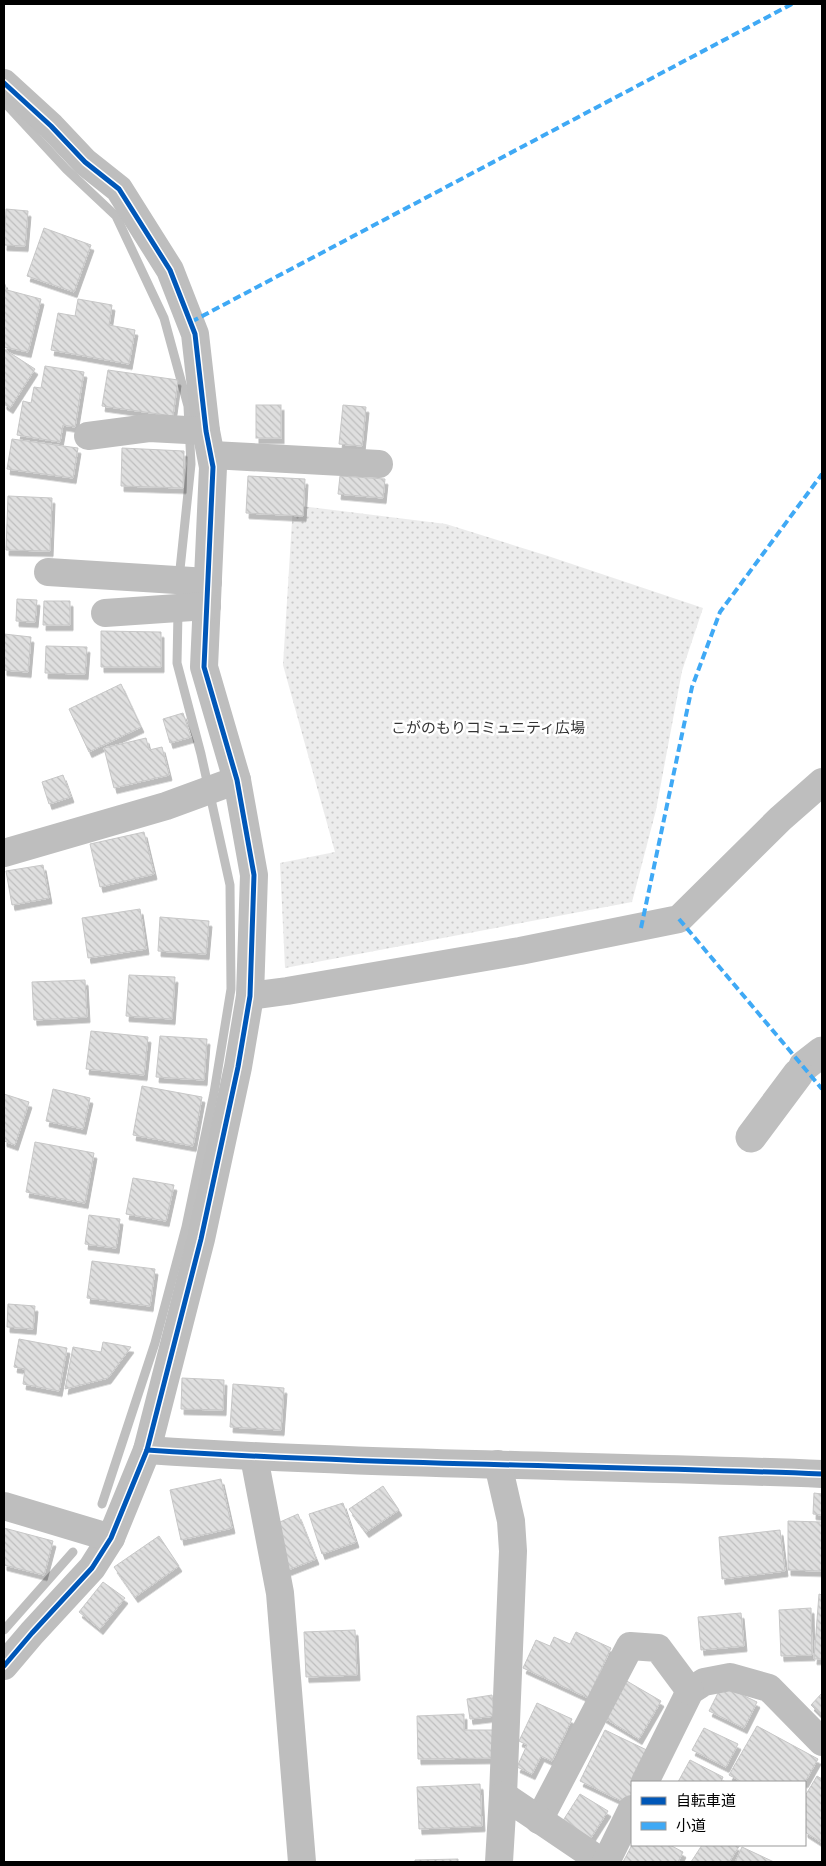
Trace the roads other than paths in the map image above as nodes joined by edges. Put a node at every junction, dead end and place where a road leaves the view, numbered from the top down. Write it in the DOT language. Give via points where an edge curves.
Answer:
graph roads {
  1 [pos="4,83"];
  2 [pos="88,436"];
  3 [pos="209,443"];
  4 [pos="379,464"];
  5 [pos="48,572"];
  6 [pos="203,594"];
  7 [pos="105,613"];
  8 [pos="233,782"];
  9 [pos="822,782"];
  10 [pos="4,853"];
  11 [pos="250,996"];
  12 [pos="147,1450"];
  13 [pos="254,1457"];
  14 [pos="498,1464"];
  15 [pos="822,1474"];
  16 [pos="4,1506"];
  17 [pos="111,1538"];
  18 [pos="6,1657"];
  19 [pos="690,1691"];
  20 [pos="822,1742"];
  21 [pos="645,1781"];
  22 [pos="503,1795"];
  23 [pos="631,1811"];
  24 [pos="540,1820"];
  25 [pos="302,1862"];
  26 [pos="499,1862"];
  27 [pos="602,1862"];
  28 [pos="606,1862"];
  1 -- 3 [label="street" via="86,162 119,188 170,270 195,334"];
  2 -- 3 [label="street" via="149,428"];
  3 -- 4 [label="street"];
  3 -- 6 [label="street" via="213,467"];
  5 -- 6 [label="street" via="158,579"];
  6 -- 7 [label="street" via="158,610"];
  6 -- 8 [label="street" via="204,666"];
  8 -- 10 [label="street" via="166,806"];
  8 -- 11 [label="street" via="254,875"];
  9 -- 11 [label="street" via="679,919 520,951"];
  11 -- 12 [label="street" via="201,1239"];
  12 -- 13 [label="street"];
  12 -- 17 [label="street"];
  13 -- 14 [label="street"];
  13 -- 25 [label="street" via="280,1593"];
  14 -- 15 [label="street"];
  14 -- 22 [label="street" via="511,1520 513,1551"];
  16 -- 17 [label="street"];
  17 -- 18 [label="street" via="92,1568"];
  19 -- 20 [label="street" via="704,1682 730,1677 769,1688"];
  19 -- 21 [label="street"];
  19 -- 24 [label="street" via="658,1648 630,1646"];
  22 -- 24 [label="street"];
  22 -- 26 [label="street"];
  23 -- 28 [label="street"];
  24 -- 27 [label="street"];
}
